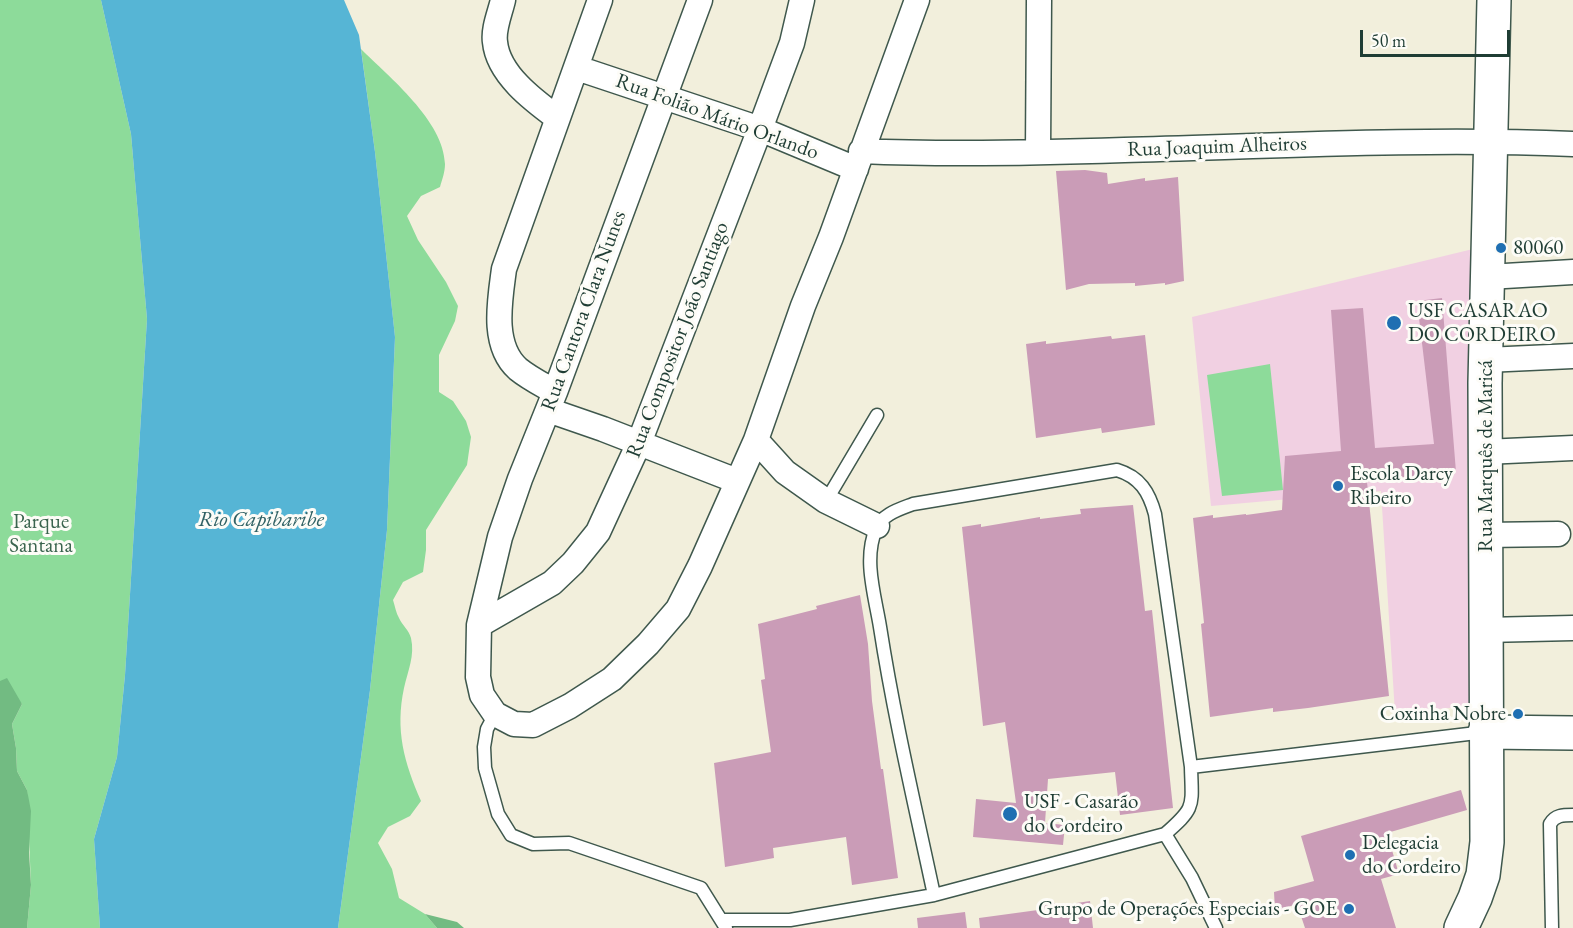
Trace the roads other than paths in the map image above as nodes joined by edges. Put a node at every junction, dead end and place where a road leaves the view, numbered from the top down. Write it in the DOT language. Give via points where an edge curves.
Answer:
graph roads {
  1 [pos="503,0"];
  2 [pos="600,0"];
  3 [pos="700,0"];
  4 [pos="802,0"];
  5 [pos="917,0"];
  6 [pos="1039,0"];
  7 [pos="1494,0"];
  8 [pos="577,68"];
  9 [pos="665,97"];
  10 [pos="556,117"];
  11 [pos="760,129"];
  12 [pos="1491,141"];
  13 [pos="1573,144"];
  14 [pos="1038,153"];
  15 [pos="859,160"];
  16 [pos="1573,272"];
  17 [pos="1488,277"];
  18 [pos="1573,356"];
  19 [pos="1486,360"];
  20 [pos="551,401"];
  21 [pos="877,415"];
  22 [pos="756,440"];
  23 [pos="639,443"];
  24 [pos="1573,448"];
  25 [pos="1485,452"];
  26 [pos="737,481"];
  27 [pos="826,501"];
  28 [pos="877,526"];
  29 [pos="1558,534"];
  30 [pos="1485,535"];
  31 [pos="479,625"];
  32 [pos="1573,628"];
  33 [pos="1485,630"];
  34 [pos="495,714"];
  35 [pos="1485,732"];
  36 [pos="1573,733"];
  37 [pos="1191,766"];
  38 [pos="1573,815"];
  39 [pos="1165,834"];
  40 [pos="934,895"];
  41 [pos="724,924"];
  42 [pos="1216,928"];
  43 [pos="1461,928"];
  44 [pos="1552,928"];
  1 -- 10 [label="street" via="495,42 501,59 525,94"];
  2 -- 8 [label="street"];
  3 -- 9 [label="street, Rua Cantora Clara Nunes"];
  4 -- 11 [label="street, Rua Compositor João Santiago" via="792,43"];
  5 -- 15 [label="street"];
  6 -- 14 [label="street"];
  7 -- 12 [label="main road, Rua Marquês de Maricá"];
  8 -- 9 [label="street, Rua Folião Mário Orlando"];
  8 -- 10 [label="street"];
  9 -- 11 [label="street, Rua Folião Mário Orlando"];
  9 -- 20 [label="street, Rua Cantora Clara Nunes"];
  10 -- 20 [label="street" via="504,269 499,329 517,368"];
  11 -- 15 [label="street, Rua Folião Mário Orlando"];
  11 -- 23 [label="street, Rua Compositor João Santiago"];
  12 -- 13 [label="street, Rua Joaquim Alheiros"];
  12 -- 14 [label="street, Rua Joaquim Alheiros"];
  12 -- 17 [label="main road, Rua Marquês de Maricá"];
  14 -- 15 [label="street, Rua Joaquim Alheiros" via="921,154"];
  15 -- 22 [label="street"];
  16 -- 17 [label="street"];
  17 -- 19 [label="main road, Rua Marquês de Maricá"];
  18 -- 19 [label="street"];
  19 -- 25 [label="main road, Rua Marquês de Maricá"];
  20 -- 23 [label="street"];
  20 -- 31 [label="street, Rua Cantora Clara Nunes" via="500,537"];
  21 -- 27 [label="lane"];
  22 -- 26 [label="street"];
  22 -- 27 [label="street" via="785,472"];
  23 -- 26 [label="street"];
  23 -- 31 [label="street, Rua Compositor João Santiago" via="598,532 573,563 552,583"];
  24 -- 25 [label="street"];
  25 -- 30 [label="main road, Rua Marquês de Maricá"];
  26 -- 34 [label="street" via="678,609 612,679 533,725 514,724"];
  27 -- 28 [label="street"];
  28 -- 37 [label="lane" via="890,513 913,504 1117,470 1139,480 1155,514"];
  28 -- 40 [label="lane" via="871,546 872,579 888,677"];
  29 -- 30 [label="street"];
  30 -- 33 [label="main road, Rua Marquês de Maricá"];
  31 -- 34 [label="street, Rua Cantora Clara Nunes" via="478,677 482,695"];
  32 -- 33 [label="street"];
  33 -- 35 [label="main road, Rua Marquês de Maricá"];
  34 -- 41 [label="lane" via="487,729 485,768 498,814 511,835 533,844 569,843 701,888"];
  35 -- 36 [label="main road"];
  35 -- 37 [label="lane"];
  35 -- 43 [label="main road, Rua Marquês de Maricá" via="1487,842 1483,875"];
  37 -- 39 [label="lane" via="1192,802 1186,815"];
  38 -- 44 [label="lane" via="1559,816 1550,824"];
  39 -- 40 [label="lane"];
  39 -- 42 [label="lane"];
  40 -- 41 [label="lane" via="790,920"];
}
